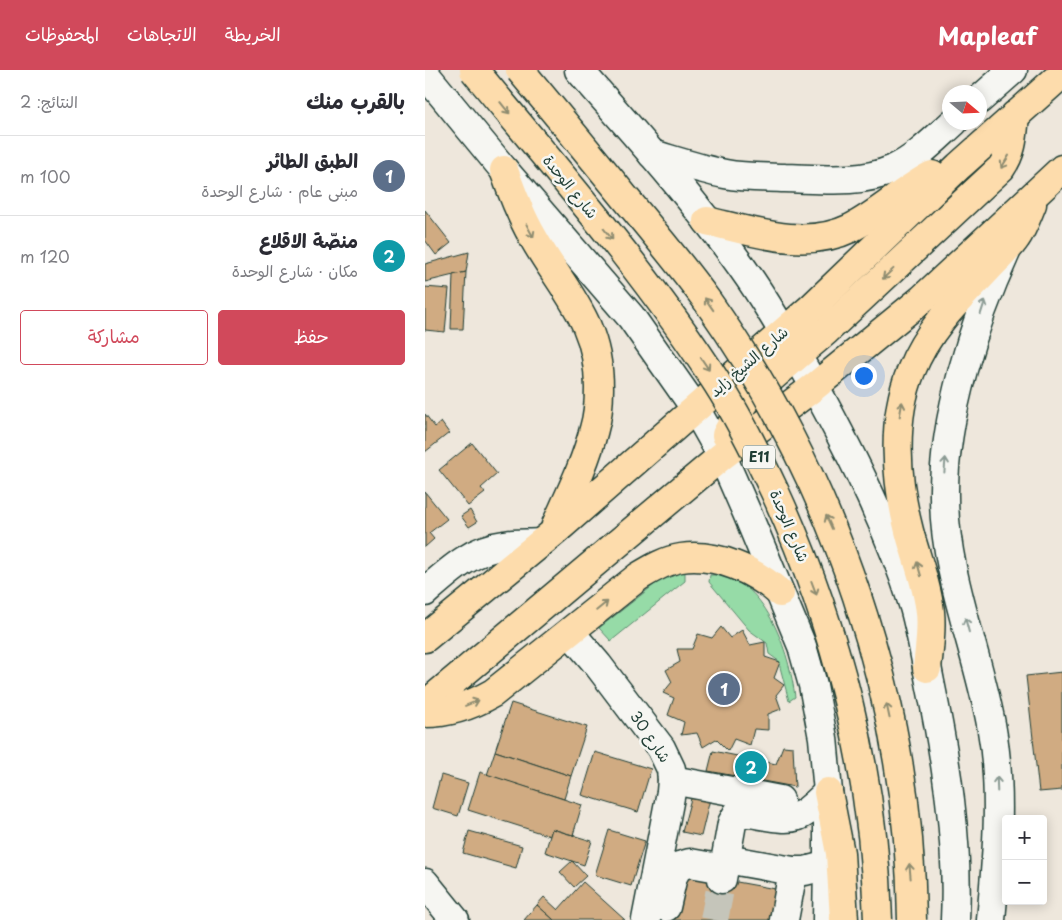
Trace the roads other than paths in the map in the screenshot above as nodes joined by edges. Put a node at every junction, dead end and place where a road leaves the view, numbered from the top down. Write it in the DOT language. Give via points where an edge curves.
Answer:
graph roads {
  1 [pos="474,70"];
  2 [pos="520,70"];
  3 [pos="579,70"];
  4 [pos="1013,70"];
  5 [pos="425,74"];
  6 [pos="1062,74"];
  7 [pos="987,93"];
  8 [pos="1015,115"];
  9 [pos="945,130"];
  10 [pos="652,154"];
  11 [pos="959,166"];
  12 [pos="1062,169"];
  13 [pos="504,170"];
  14 [pos="1038,191"];
  15 [pos="707,221"];
  16 [pos="1007,248"];
  17 [pos="783,331"];
  18 [pos="798,356"];
  19 [pos="814,387"];
  20 [pos="695,408"];
  21 [pos="722,456"];
  22 [pos="546,538"];
  23 [pos="425,592"];
  24 [pos="780,593"];
  25 [pos="570,632"];
  26 [pos="425,638"];
  27 [pos="927,668"];
  28 [pos="425,705"];
  29 [pos="425,713"];
  30 [pos="672,780"];
  31 [pos="828,792"];
  32 [pos="829,865"];
  33 [pos="724,869"];
  34 [pos="793,871"];
  35 [pos="425,883"];
  36 [pos="455,920"];
  37 [pos="646,920"];
  38 [pos="664,920"];
  39 [pos="783,920"];
  40 [pos="827,920"];
  41 [pos="844,920"];
  42 [pos="878,920"];
  43 [pos="913,920"];
  44 [pos="955,920"];
  45 [pos="991,920"];
  1 -- 42 [label="main road, شارع الوحدة / E11, one-way, bridge" via="675,319 719,386 758,455 803,556 843,679 861,758 872,837"];
  43 -- 2 [label="main road, E11, one-way, bridge" via="904,799 888,710 865,623 839,548 800,456 757,378 708,302"];
  3 -- 10 [label="street"];
  4 -- 7 [label="street"];
  5 -- 13 [label="street"];
  6 -- 8 [label="main road, شارع الشيخ زايد"];
  8 -- 11 [label="main road, شارع الشيخ زايد"];
  8 -- 18 [label="main road, one-way" via="1013,144 1001,168"];
  9 -- 10 [label="street" via="911,159 878,175 860,179 741,176 714,172"];
  10 -- 15 [label="street"];
  11 -- 15 [label="main road" via="930,175 851,228 816,238 795,239"];
  11 -- 17 [label="main road, شارع الشيخ زايد"];
  12 -- 14 [label="main road"];
  13 -- 20 [label="street" via="631,316"];
  13 -- 22 [label="main road, one-way" via="533,239 586,321 599,369 595,428 584,459"];
  14 -- 16 [label="main road" via="1022,228"];
  14 -- 19 [label="main road" via="922,299"];
  15 -- 17 [label="street" via="747,274"];
  27 -- 16 [label="main road, one-way" via="930,610 904,511 899,464 901,408 911,372 927,338"];
  45 -- 16 [label="street, one-way" via="997,856 996,761 983,688 949,555 944,496 945,466 957,394 985,300"];
  17 -- 18 [label="street"];
  17 -- 20 [label="main road, شارع الشيخ زايد"];
  18 -- 19 [label="street"];
  18 -- 21 [label="main road" via="739,409 726,433"];
  19 -- 21 [label="main road"];
  19 -- 27 [label="street" via="842,436 887,534 922,635"];
  20 -- 21 [label="street"];
  20 -- 22 [label="main road, شارع الشيخ زايد"];
  21 -- 24 [label="street"];
  21 -- 28 [label="main road"];
  22 -- 23 [label="street" via="488,548 472,555"];
  22 -- 26 [label="main road, شارع الشيخ زايد"];
  25 -- 24 [label="main road, one-way" via="638,577 680,558 714,559 740,567 755,573"];
  24 -- 31 [label="street" via="802,646 813,685 823,738"];
  29 -- 25 [label="main road, one-way" via="456,709 493,693"];
  25 -- 30 [label="street, شارع 30" via="661,748 671,768"];
  27 -- 44 [label="street" via="944,748 951,802"];
  30 -- 31 [label="street" via="783,800 806,800"];
  30 -- 37 [label="street, شارع 30"];
  31 -- 32 [label="street"];
  31 -- 33 [label="street" via="806,813 794,818 747,812 737,814 732,823"];
  31 -- 41 [label="main road" via="840,853"];
  32 -- 34 [label="street"];
  32 -- 40 [label="street"];
  33 -- 34 [label="street"];
  33 -- 38 [label="street" via="691,864 679,866 673,876"];
  34 -- 39 [label="street"];
  35 -- 36 [label="street"];
}
